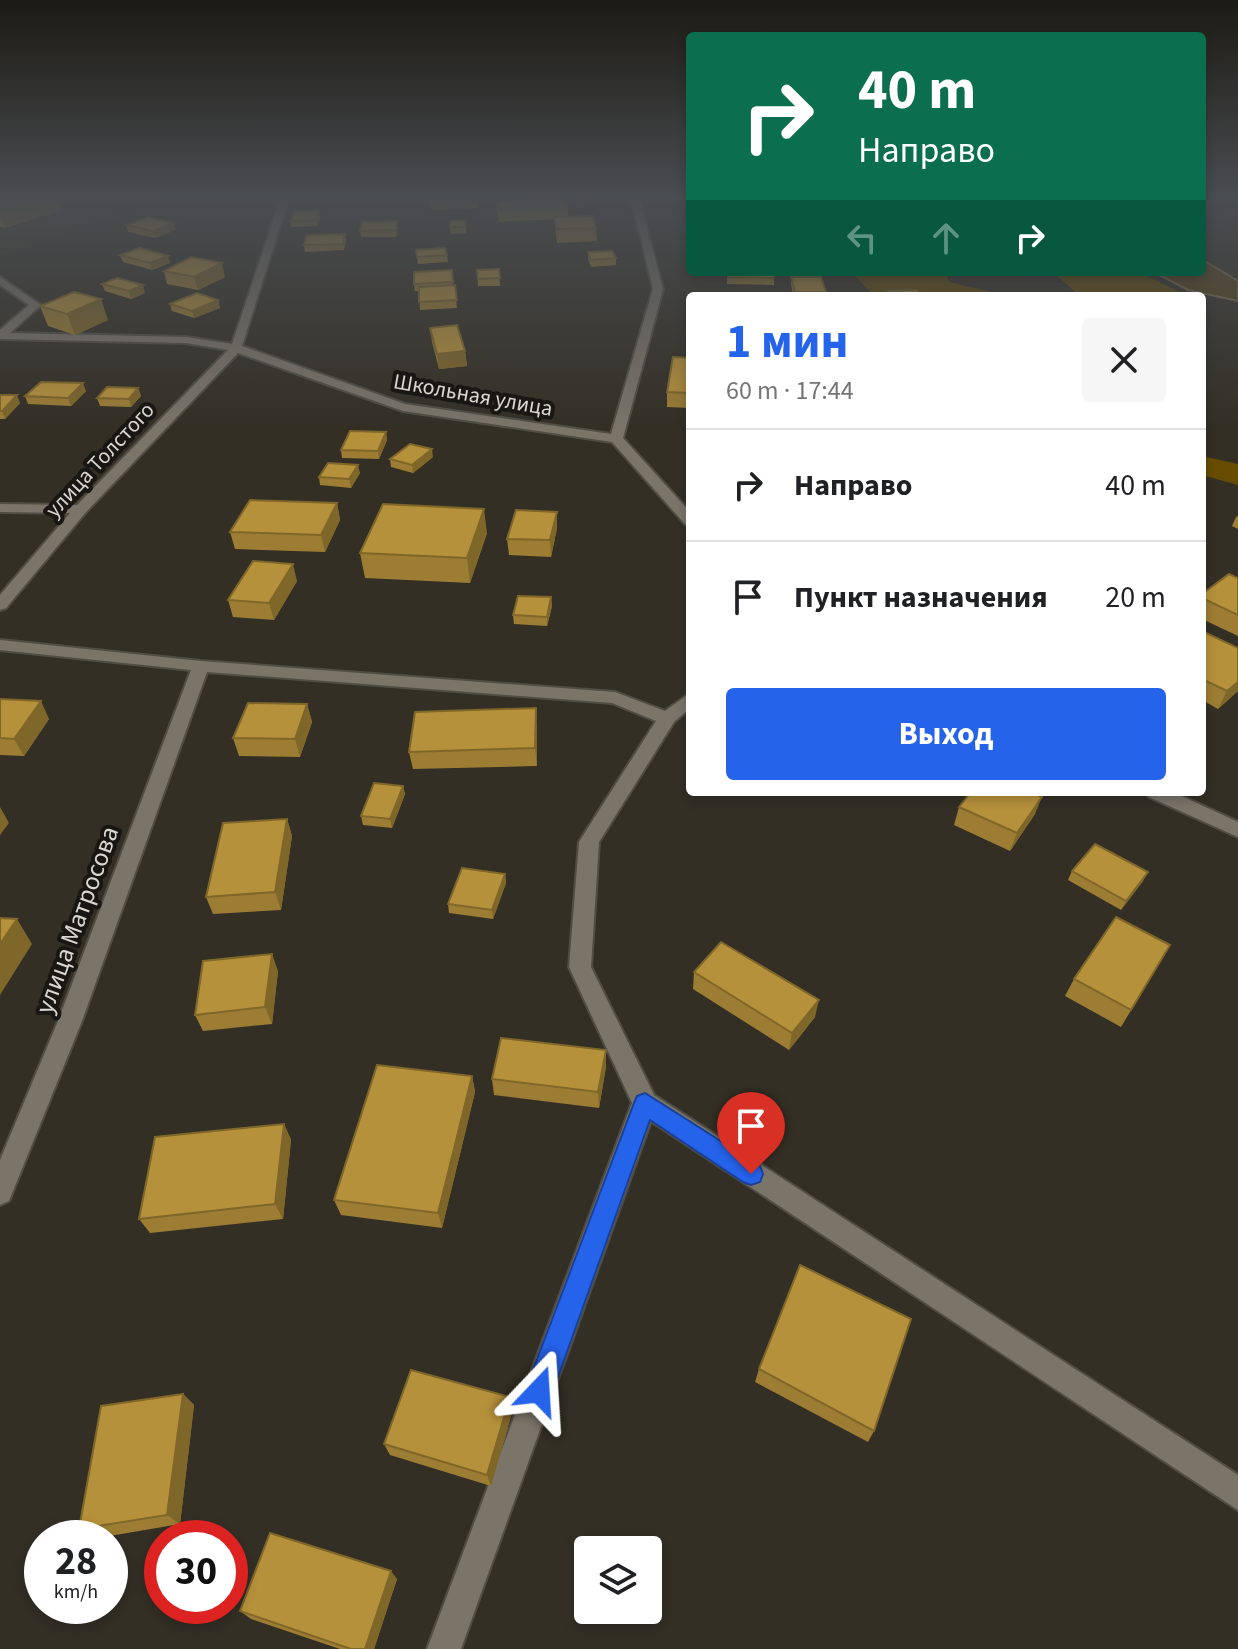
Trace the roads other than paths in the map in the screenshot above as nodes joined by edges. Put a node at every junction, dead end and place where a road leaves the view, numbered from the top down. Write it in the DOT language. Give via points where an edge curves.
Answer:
graph roads {
  1 [pos="260,275"];
  2 [pos="654,275"];
  3 [pos="0,280"];
  4 [pos="0,336"];
  5 [pos="236,348"];
  6 [pos="616,439"];
  7 [pos="0,508"];
  8 [pos="81,509"];
  9 [pos="686,517"];
  10 [pos="0,605"];
  11 [pos="0,645"];
  12 [pos="201,666"];
  13 [pos="686,702"];
  14 [pos="667,718"];
  15 [pos="1165,796"];
  16 [pos="1238,830"];
  17 [pos="645,1103"];
  18 [pos="0,1192"];
  19 [pos="1238,1494"];
  20 [pos="444,1649"];
  1 -- 5 [label="street"];
  2 -- 6 [label="street" via="658,289"];
  3 -- 4 [label="street" via="36,305"];
  4 -- 5 [label="street, Школьная улица" via="186,340"];
  5 -- 6 [label="street, Школьная улица" via="403,407"];
  5 -- 8 [label="street, улица Толстого"];
  6 -- 9 [label="street"];
  7 -- 8 [label="street"];
  8 -- 10 [label="street, улица Толстого"];
  11 -- 12 [label="street"];
  12 -- 14 [label="street" via="615,698"];
  12 -- 18 [label="street, улица Матросова" via="70,1021"];
  13 -- 14 [label="street"];
  14 -- 17 [label="street" via="589,842 580,967"];
  15 -- 16 [label="street"];
  17 -- 19 [label="street"];
  17 -- 20 [label="street"];
}
